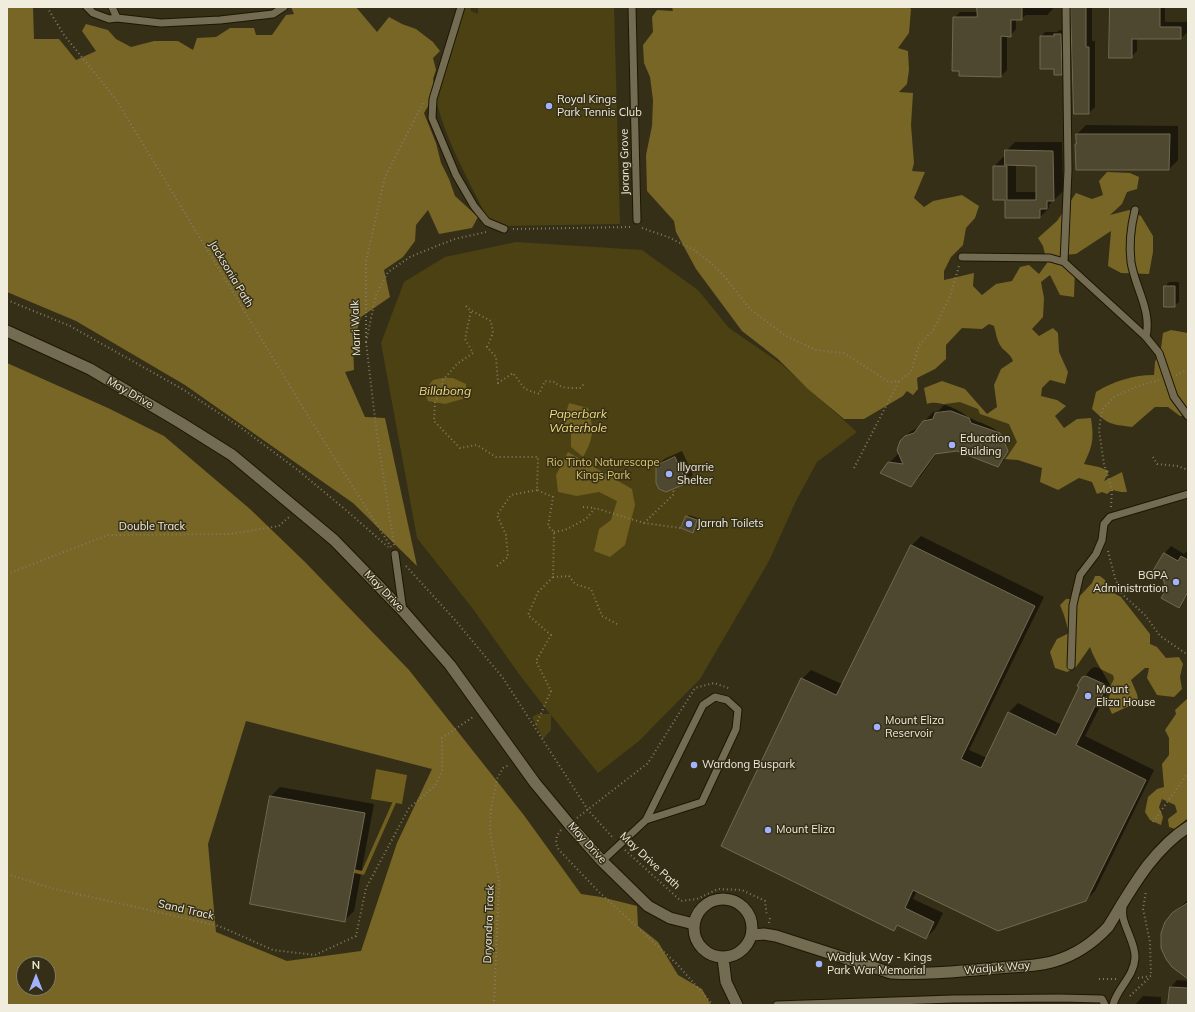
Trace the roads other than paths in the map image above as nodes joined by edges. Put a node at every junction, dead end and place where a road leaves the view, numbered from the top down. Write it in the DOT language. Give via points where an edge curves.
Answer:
graph roads {
  1 [pos="87,7"];
  2 [pos="112,7"];
  3 [pos="284,7"];
  4 [pos="460,7"];
  5 [pos="632,7"];
  6 [pos="1066,7"];
  7 [pos="117,18"];
  8 [pos="1135,210"];
  9 [pos="637,224"];
  10 [pos="504,229"];
  11 [pos="962,257"];
  12 [pos="1064,262"];
  13 [pos="7,331"];
  14 [pos="1146,337"];
  15 [pos="1188,416"];
  16 [pos="1188,494"];
  17 [pos="395,554"];
  18 [pos="403,611"];
  19 [pos="1071,666"];
  20 [pos="646,820"];
  21 [pos="1188,827"];
  22 [pos="602,861"];
  23 [pos="1123,902"];
  24 [pos="694,924"];
  25 [pos="752,935"];
  26 [pos="723,958"];
  27 [pos="801,1004"];
  28 [pos="737,1005"];
  29 [pos="777,1005"];
  30 [pos="1105,1005"];
  31 [pos="1113,1005"];
  1 -- 7 [label="lane" via="101,17"];
  2 -- 7 [label="lane"];
  3 -- 7 [label="lane" via="273,14 220,20 161,23"];
  4 -- 10 [label="lane" via="433,99 432,118 456,175 474,206 487,222"];
  5 -- 9 [label="lane, Jorang Grove"];
  6 -- 12 [label="lane" via="1068,170"];
  8 -- 14 [label="lane" via="1131,227 1131,262 1148,317"];
  11 -- 12 [label="lane" via="1050,258"];
  12 -- 14 [label="lane"];
  13 -- 18 [label="street, May Drive" via="90,369 232,455 334,540"];
  14 -- 15 [label="lane" via="1159,353 1174,397"];
  16 -- 19 [label="lane" via="1110,517 1104,524 1102,540 1096,554 1080,575 1073,605"];
  17 -- 18 [label="lane"];
  18 -- 22 [label="street, May Drive" via="450,665 535,783"];
  20 -- 20 [label="lane" via="703,705 716,697 727,700 738,710 736,729 702,802"];
  20 -- 22 [label="lane"];
  21 -- 23 [label="street, Wadjuk Way" via="1151,860"];
  22 -- 24 [label="street, May Drive" via="648,906 670,918"];
  23 -- 25 [label="street, Wadjuk Way" via="1108,927 1087,946 1054,962 1033,965 891,973 776,936"];
  23 -- 31 [label="lane" via="1122,917 1135,958 1128,979 1115,996"];
  24 -- 25 [label="street" via="697,914 704,906 713,900 724,898 734,900 750,914 753,924"];
  24 -- 26 [label="street" via="694,934 704,951"];
  25 -- 26 [label="street" via="742,952"];
  26 -- 28 [label="street" via="726,982"];
  27 -- 29 [label="lane"];
  27 -- 30 [label="lane" via="1059,998 1102,999"];
}
